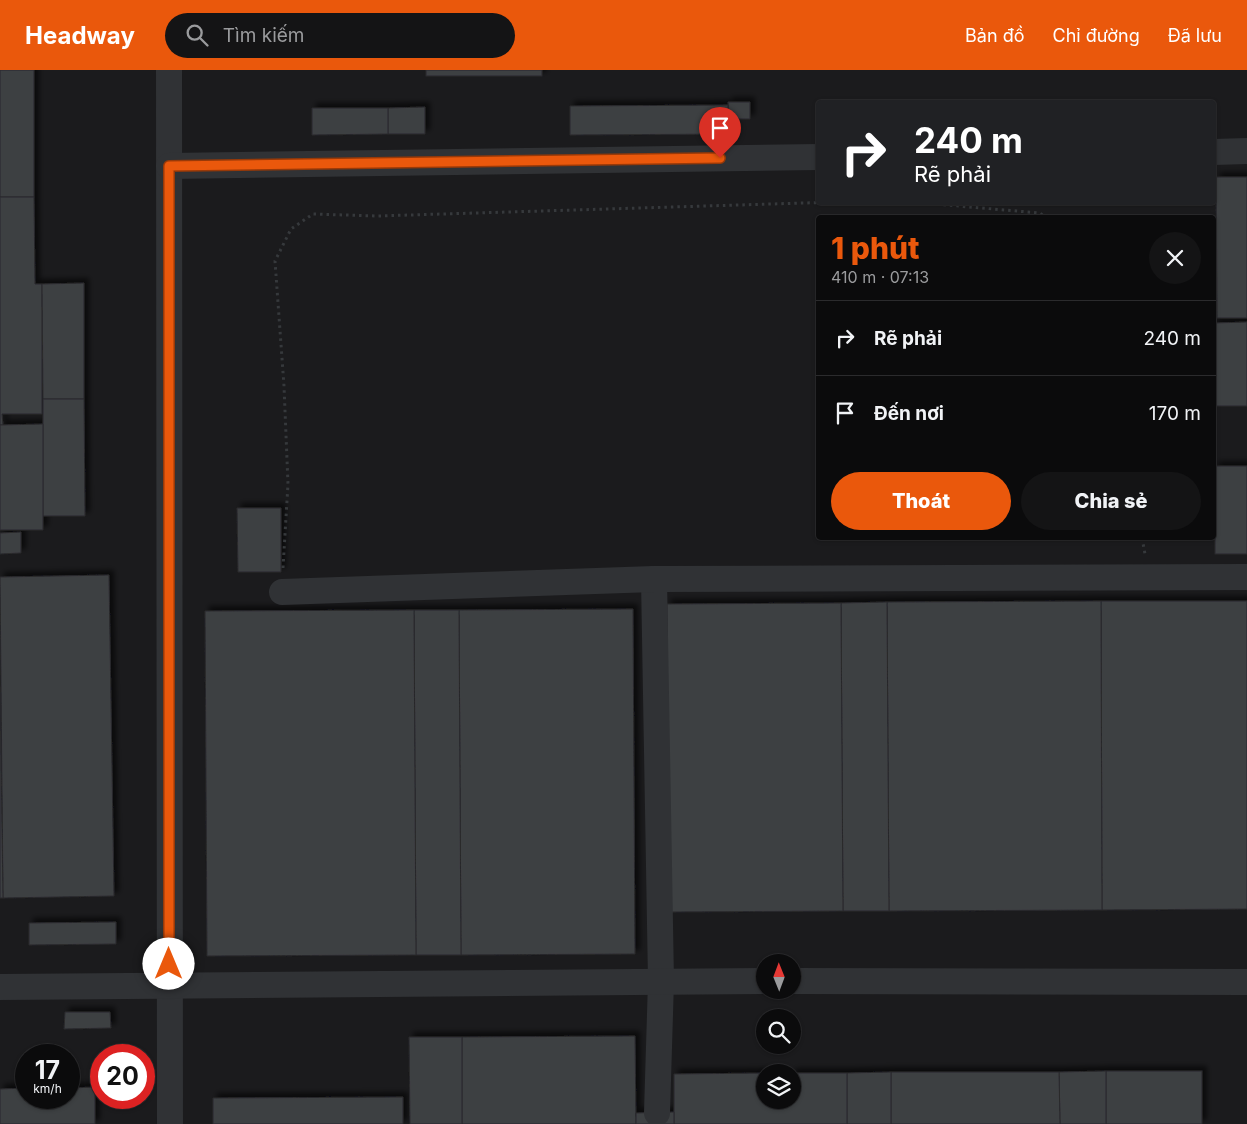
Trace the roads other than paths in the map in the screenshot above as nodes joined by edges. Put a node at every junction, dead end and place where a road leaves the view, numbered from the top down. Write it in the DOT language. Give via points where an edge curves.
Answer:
graph roads {
  1 [pos="168,70"];
  2 [pos="1247,151"];
  3 [pos="1216,152"];
  4 [pos="816,157"];
  5 [pos="169,166"];
  6 [pos="1247,577"];
  7 [pos="654,579"];
  8 [pos="282,592"];
  9 [pos="661,981"];
  10 [pos="756,981"];
  11 [pos="801,981"];
  12 [pos="1247,982"];
  13 [pos="169,984"];
  14 [pos="0,987"];
  15 [pos="657,1113"];
  16 [pos="170,1124"];
  1 -- 5 [label="lane"];
  2 -- 3 [label="lane"];
  4 -- 5 [label="lane"];
  5 -- 13 [label="lane"];
  6 -- 7 [label="lane"];
  7 -- 8 [label="lane"];
  7 -- 9 [label="lane"];
  9 -- 10 [label="lane"];
  9 -- 13 [label="lane"];
  9 -- 15 [label="lane"];
  11 -- 12 [label="lane"];
  13 -- 14 [label="lane"];
  13 -- 16 [label="lane"];
}
